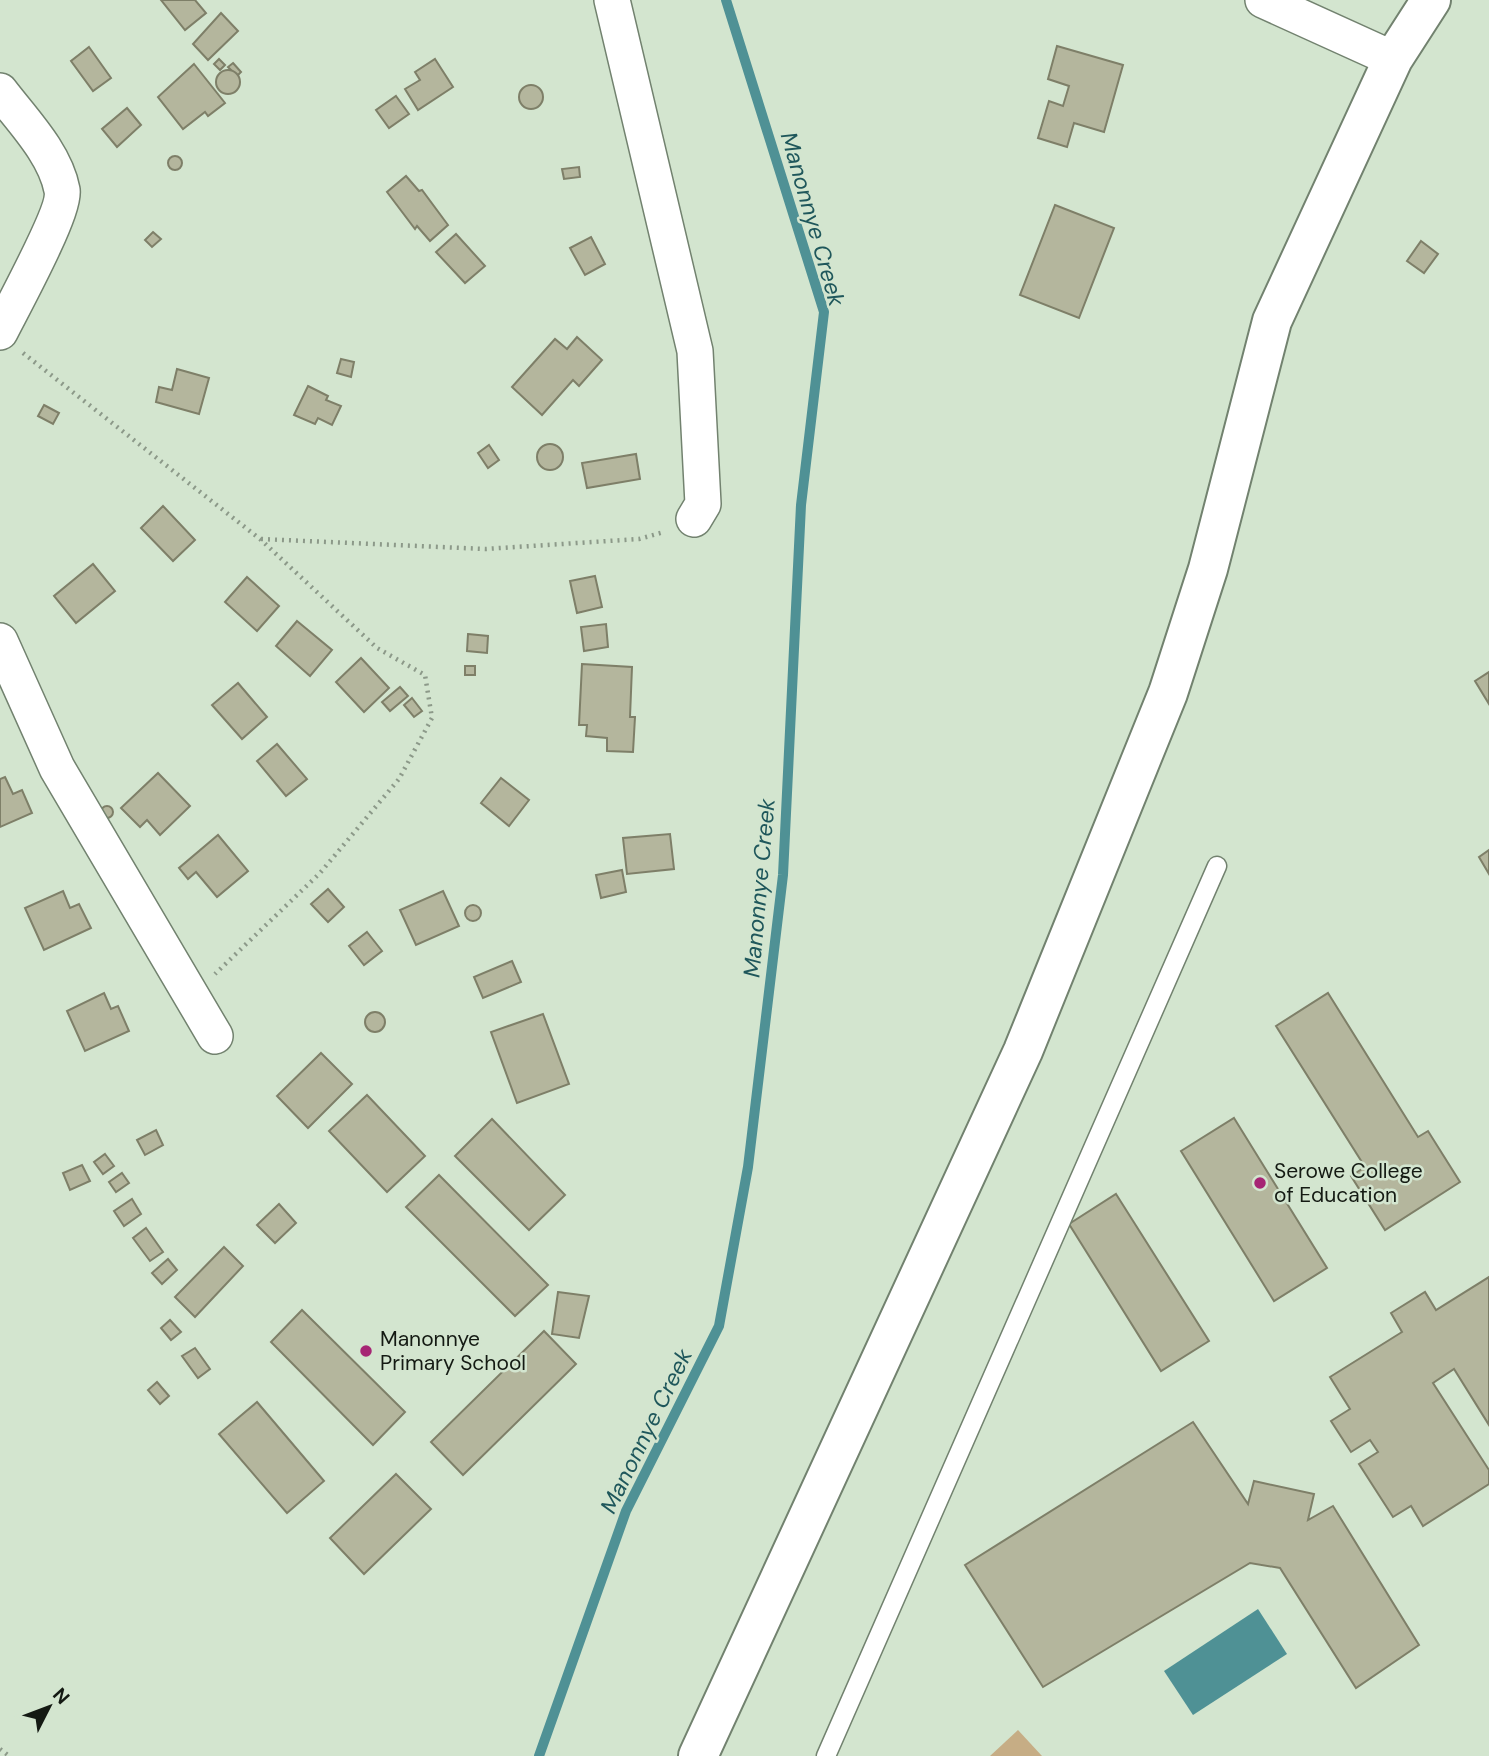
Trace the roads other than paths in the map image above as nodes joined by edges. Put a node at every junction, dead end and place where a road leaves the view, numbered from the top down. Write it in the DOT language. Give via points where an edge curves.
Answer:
graph roads {
  1 [pos="612,0"];
  2 [pos="1263,0"];
  3 [pos="1431,0"];
  4 [pos="1393,59"];
  5 [pos="0,91"];
  6 [pos="11,342"];
  7 [pos="694,519"];
  8 [pos="0,641"];
  9 [pos="1217,866"];
  10 [pos="215,1036"];
  11 [pos="698,1756"];
  12 [pos="825,1756"];
  1 -- 7 [label="street" via="695,351 703,504"];
  2 -- 4 [label="street"];
  3 -- 4 [label="street"];
  4 -- 11 [label="street" via="1272,321 1208,569 1168,693 1116,825 1023,1051"];
  5 -- 6 [label="street" via="49,157 63,192"];
  8 -- 10 [label="street" via="57,768"];
  9 -- 12 [label="lane"];
}
